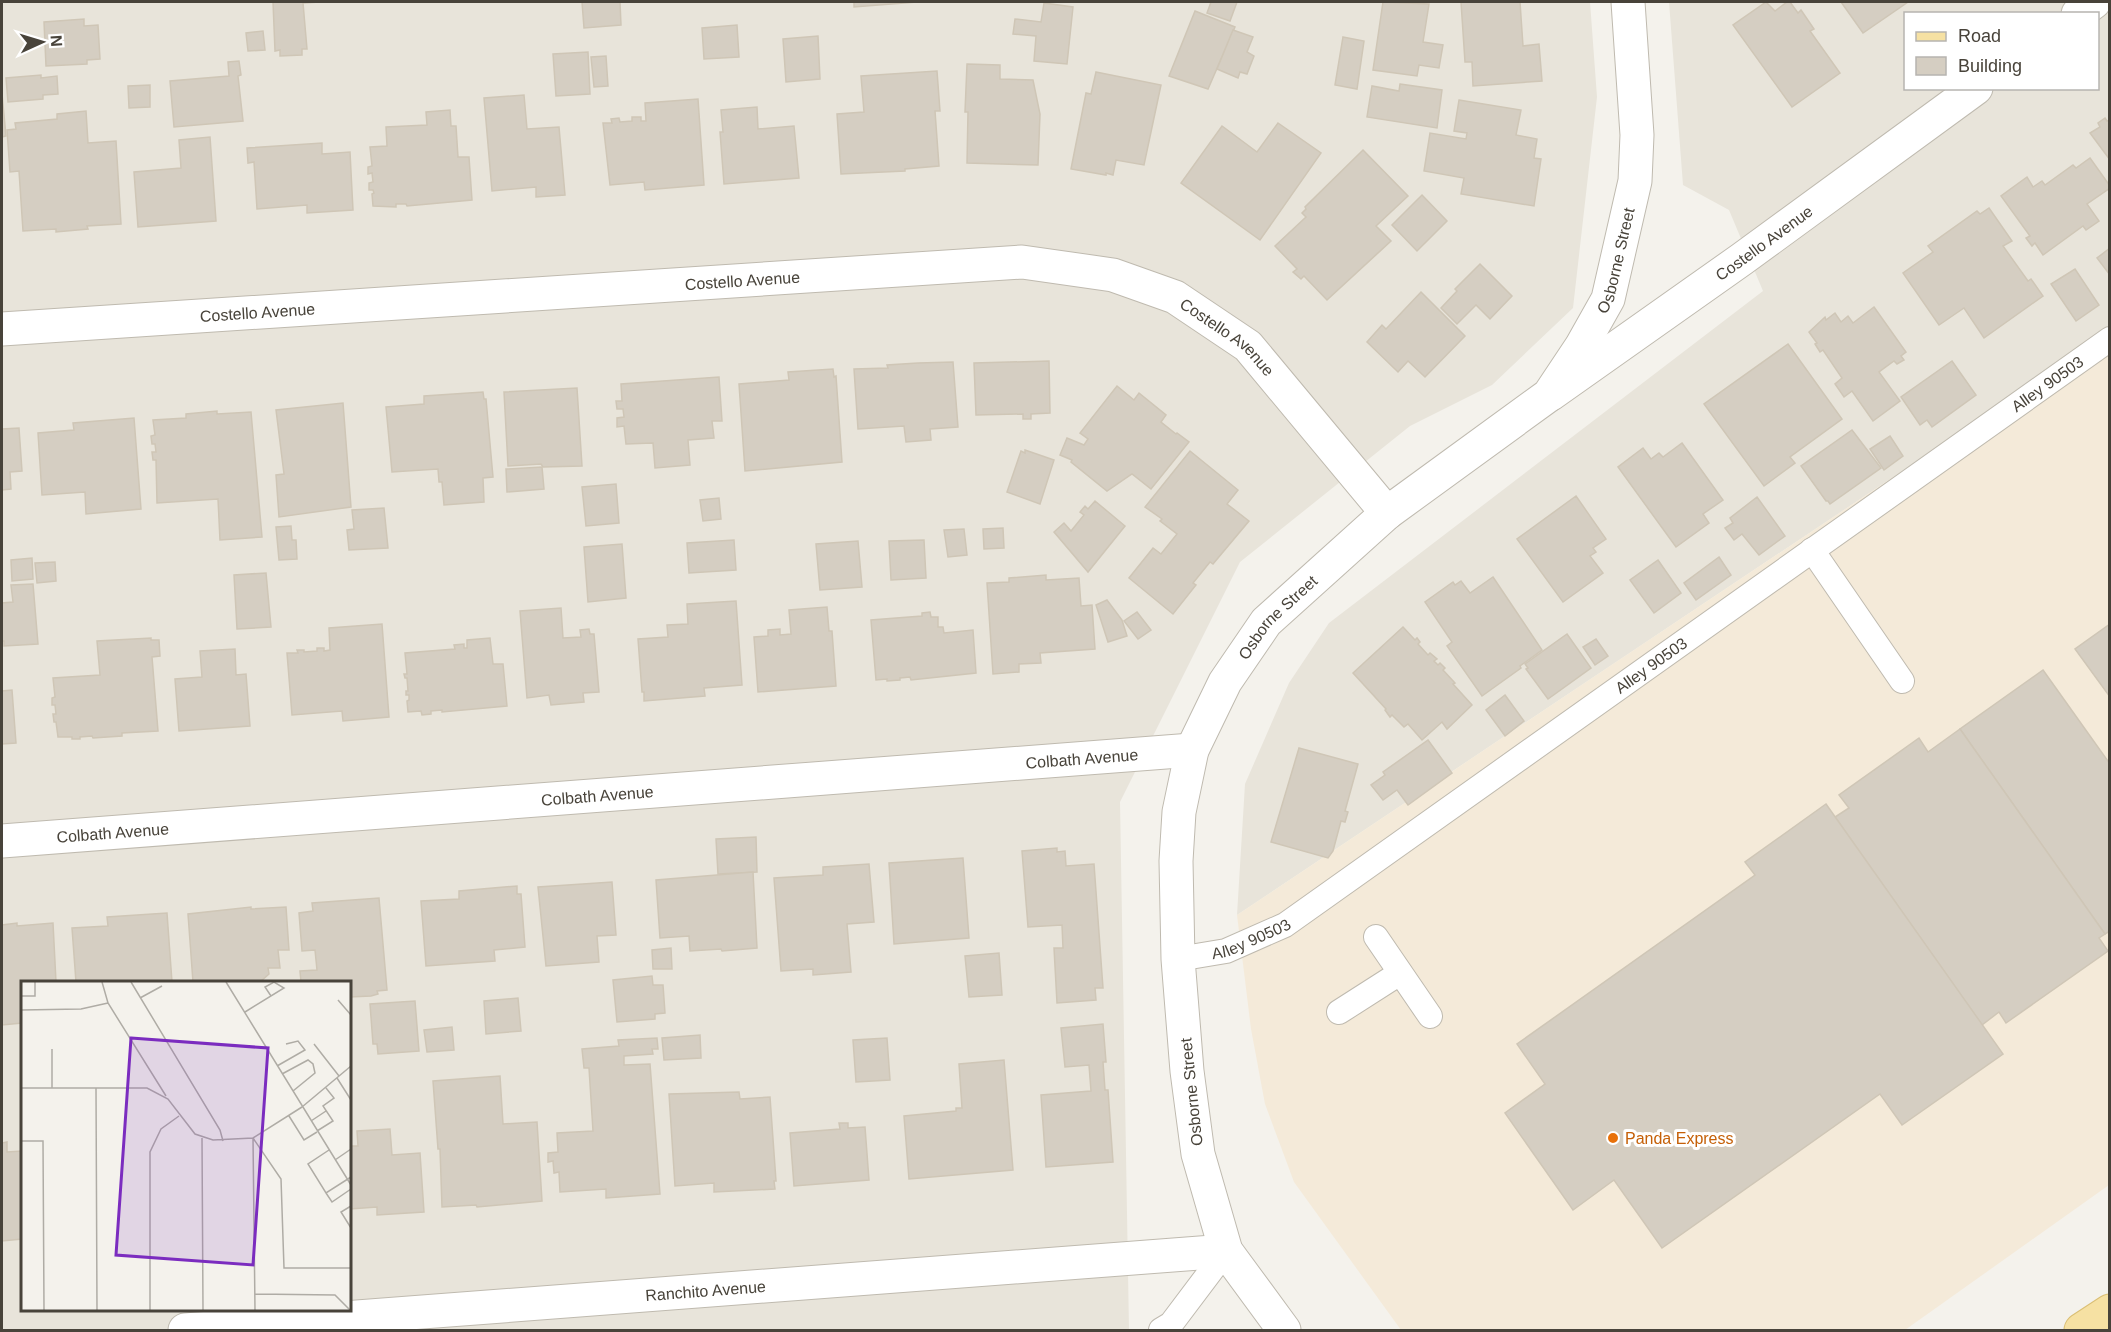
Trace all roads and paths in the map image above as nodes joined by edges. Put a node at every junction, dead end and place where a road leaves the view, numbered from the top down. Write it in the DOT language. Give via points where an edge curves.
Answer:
graph roads {
  1 [pos="1628,2"];
  2 [pos="2094,2"];
  3 [pos="2081,12"];
  4 [pos="1973,90"];
  5 [pos="2,329"];
  6 [pos="2109,339"];
  7 [pos="1549,395"];
  8 [pos="1387,513"];
  9 [pos="1812,550"];
  10 [pos="1902,681"];
  11 [pos="1192,750"];
  12 [pos="2,841"];
  13 [pos="1376,937"];
  14 [pos="1178,959"];
  15 [pos="1400,973"];
  16 [pos="1339,1012"];
  17 [pos="1430,1016"];
  18 [pos="1226,1251"];
  19 [pos="2109,1311"];
  20 [pos="185,1330"];
  21 [pos="1161,1330"];
  22 [pos="1284,1330"];
  23 [pos="2081,1330"];
  1 -- 7 [label="street, Osborne Street" via="1637,135 1635,181 1608,299"];
  2 -- 3 [label="street"];
  4 -- 7 [label="street, Costello Avenue"];
  5 -- 8 [label="street, Costello Avenue" via="1022,262 1113,275 1175,297 1248,346"];
  6 -- 9 [label="lane, Alley 90503"];
  7 -- 8 [label="street, Osborne Street"];
  8 -- 11 [label="street, Osborne Street" via="1266,622 1225,682"];
  9 -- 10 [label="lane"];
  9 -- 14 [label="lane, Alley 90503" via="1285,925 1226,951"];
  11 -- 12 [label="street, Colbath Avenue"];
  11 -- 14 [label="street, Osborne Street" via="1179,812"];
  13 -- 15 [label="lane"];
  14 -- 18 [label="street, Osborne Street" via="1198,1154"];
  15 -- 16 [label="lane"];
  15 -- 17 [label="lane"];
  18 -- 20 [label="street, Ranchito Avenue"];
  18 -- 21 [label="lane" via="1171,1324"];
  18 -- 22 [label="street, Osborne Street"];
  19 -- 23 [label="main road"];
}
